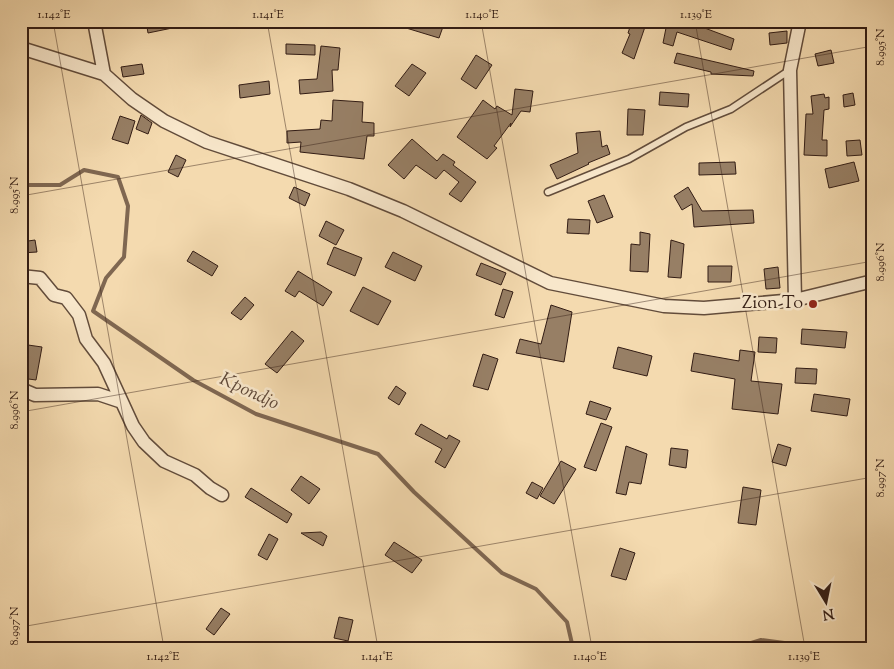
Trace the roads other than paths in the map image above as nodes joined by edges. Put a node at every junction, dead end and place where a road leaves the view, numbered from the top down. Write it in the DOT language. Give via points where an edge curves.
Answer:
graph roads {
  1 [pos="94,21"];
  2 [pos="800,21"];
  3 [pos="21,48"];
  4 [pos="790,70"];
  5 [pos="104,74"];
  6 [pos="548,192"];
  7 [pos="21,276"];
  8 [pos="873,281"];
  9 [pos="795,300"];
  10 [pos="21,389"];
  11 [pos="122,402"];
  12 [pos="222,495"];
  1 -- 5 [label="street"];
  2 -- 4 [label="street"];
  3 -- 5 [label="street"];
  4 -- 6 [label="lane" via="731,109 686,126 630,159"];
  4 -- 9 [label="street"];
  5 -- 9 [label="street" via="164,120 207,142 349,189 403,211 550,283 664,306 704,308"];
  7 -- 11 [label="street" via="40,278 54,295 66,298 79,315 86,339 104,363"];
  8 -- 9 [label="street"];
  10 -- 11 [label="street" via="35,395 98,394"];
  11 -- 12 [label="street" via="144,442 164,461 195,475"];
}
